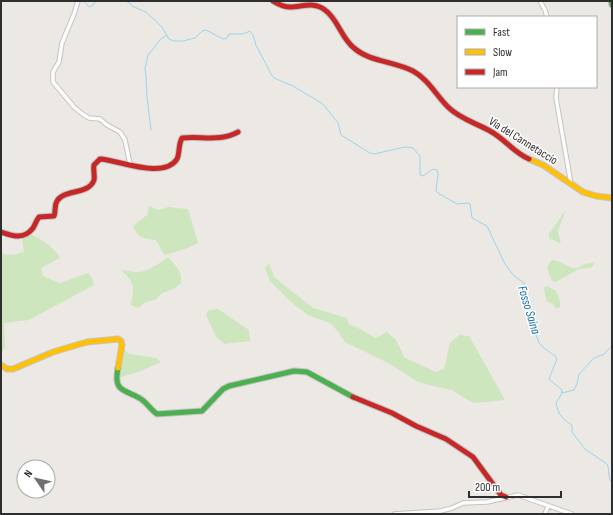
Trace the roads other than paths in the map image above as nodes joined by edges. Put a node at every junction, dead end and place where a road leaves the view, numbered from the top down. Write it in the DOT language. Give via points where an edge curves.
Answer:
graph roads {
  1 [pos="78,1"];
  2 [pos="272,1"];
  3 [pos="540,1"];
  4 [pos="611,1"];
  5 [pos="612,5"];
  6 [pos="547,16"];
  7 [pos="556,88"];
  8 [pos="238,132"];
  9 [pos="130,164"];
  10 [pos="571,185"];
  11 [pos="612,198"];
  12 [pos="1,232"];
  13 [pos="1,365"];
  14 [pos="506,497"];
  15 [pos="548,506"];
  16 [pos="394,514"];
  17 [pos="545,514"];
  18 [pos="571,514"];
  1 -- 9 [label="street" via="62,43 59,62 53,72 53,82 81,113 89,118 100,119 120,132 125,140"];
  2 -- 10 [label="street, Via del Cannetaccio" via="290,7 310,4 321,7 330,15 350,45 358,51 412,70 429,84 449,108 466,120 491,131 516,152 543,165"];
  3 -- 6 [label="street"];
  4 -- 5 [label="street"];
  7 -- 10 [label="street"];
  8 -- 9 [label="street" via="229,137 182,138 177,160 162,168 141,168"];
  9 -- 12 [label="street" via="98,160 94,168 94,183 59,199 56,202 54,216 39,217 31,231 24,236 14,237"];
  10 -- 11 [label="street, Via del Cannetaccio" via="583,192"];
  13 -- 14 [label="street" via="13,369 53,352 87,342 118,339 122,347 116,374 118,385 124,392 141,399 154,412 163,414 203,410 224,388 234,384 304,371 355,399 442,436 473,457 501,495"];
  14 -- 15 [label="street" via="522,496"];
  14 -- 16 [label="street" via="483,503 462,503 443,510"];
  15 -- 17 [label="street"];
  15 -- 18 [label="street"];
}
